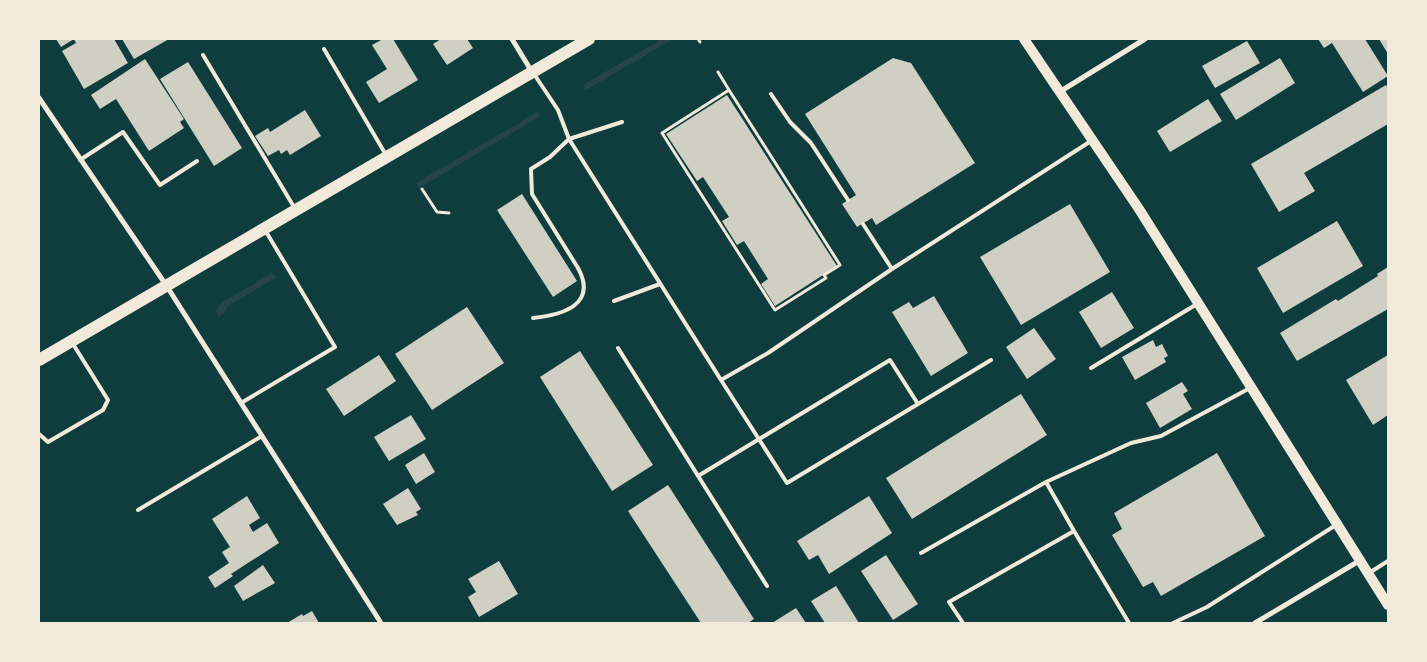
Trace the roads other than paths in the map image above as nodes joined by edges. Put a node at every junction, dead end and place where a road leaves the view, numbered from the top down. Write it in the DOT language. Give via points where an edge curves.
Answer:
graph roads {
  1 [pos="512,39"];
  2 [pos="589,39"];
  3 [pos="1024,39"];
  4 [pos="1145,39"];
  5 [pos="324,49"];
  6 [pos="203,55"];
  7 [pos="532,72"];
  8 [pos="1061,91"];
  9 [pos="771,94"];
  10 [pos="39,98"];
  11 [pos="622,122"];
  12 [pos="569,139"];
  13 [pos="1093,139"];
  14 [pos="387,156"];
  15 [pos="80,160"];
  16 [pos="197,162"];
  17 [pos="848,200"];
  18 [pos="296,210"];
  19 [pos="863,224"];
  20 [pos="264,228"];
  21 [pos="892,269"];
  22 [pos="660,284"];
  23 [pos="166,285"];
  24 [pos="614,301"];
  25 [pos="1199,303"];
  26 [pos="532,318"];
  27 [pos="71,341"];
  28 [pos="618,348"];
  29 [pos="39,360"];
  30 [pos="990,360"];
  31 [pos="1091,368"];
  32 [pos="721,380"];
  33 [pos="1252,386"];
  34 [pos="241,403"];
  35 [pos="918,404"];
  36 [pos="39,434"];
  37 [pos="262,436"];
  38 [pos="759,439"];
  39 [pos="698,476"];
  40 [pos="1046,482"];
  41 [pos="138,510"];
  42 [pos="1338,524"];
  43 [pos="1074,531"];
  44 [pos="921,554"];
  45 [pos="1360,560"];
  46 [pos="1388,561"];
  47 [pos="1368,573"];
  48 [pos="767,586"];
  49 [pos="1388,604"];
  50 [pos="381,623"];
  51 [pos="963,623"];
  52 [pos="1129,623"];
  53 [pos="1173,623"];
  54 [pos="1255,623"];
  1 -- 7 [label="street"];
  2 -- 7 [label="main road"];
  3 -- 8 [label="main road"];
  4 -- 8 [label="street"];
  5 -- 14 [label="lane"];
  6 -- 18 [label="lane"];
  7 -- 12 [label="lane" via="558,110"];
  7 -- 14 [label="main road"];
  8 -- 13 [label="main road"];
  9 -- 17 [label="lane" via="790,122 811,143"];
  10 -- 15 [label="street"];
  11 -- 12 [label="lane"];
  12 -- 22 [label="lane"];
  12 -- 26 [label="lane" via="531,169 532,194 581,273 585,291 573,307"];
  13 -- 21 [label="lane"];
  13 -- 25 [label="main road"];
  14 -- 18 [label="main road"];
  15 -- 16 [label="lane" via="123,132 160,185"];
  15 -- 23 [label="street"];
  18 -- 20 [label="main road"];
  19 -- 21 [label="lane"];
  20 -- 23 [label="main road"];
  20 -- 34 [label="lane" via="335,347"];
  21 -- 32 [label="lane" via="768,353"];
  22 -- 24 [label="lane"];
  22 -- 32 [label="lane"];
  23 -- 27 [label="main road"];
  23 -- 34 [label="street"];
  25 -- 31 [label="lane"];
  25 -- 33 [label="main road"];
  27 -- 29 [label="main road"];
  27 -- 36 [label="lane" via="108,400 103,410 48,442"];
  28 -- 39 [label="lane"];
  30 -- 35 [label="lane"];
  32 -- 38 [label="lane"];
  33 -- 40 [label="lane" via="1161,436 1131,443"];
  33 -- 42 [label="main road"];
  34 -- 37 [label="street"];
  35 -- 38 [label="lane" via="787,483"];
  35 -- 38 [label="lane" via="890,360"];
  37 -- 41 [label="lane"];
  37 -- 50 [label="street"];
  38 -- 39 [label="lane"];
  39 -- 48 [label="lane"];
  40 -- 43 [label="lane"];
  40 -- 44 [label="lane"];
  42 -- 45 [label="main road"];
  42 -- 53 [label="lane" via="1207,607"];
  43 -- 51 [label="lane" via="949,602"];
  43 -- 52 [label="lane"];
  45 -- 47 [label="main road"];
  45 -- 54 [label="street"];
  46 -- 47 [label="lane"];
  47 -- 49 [label="main road"];
}
